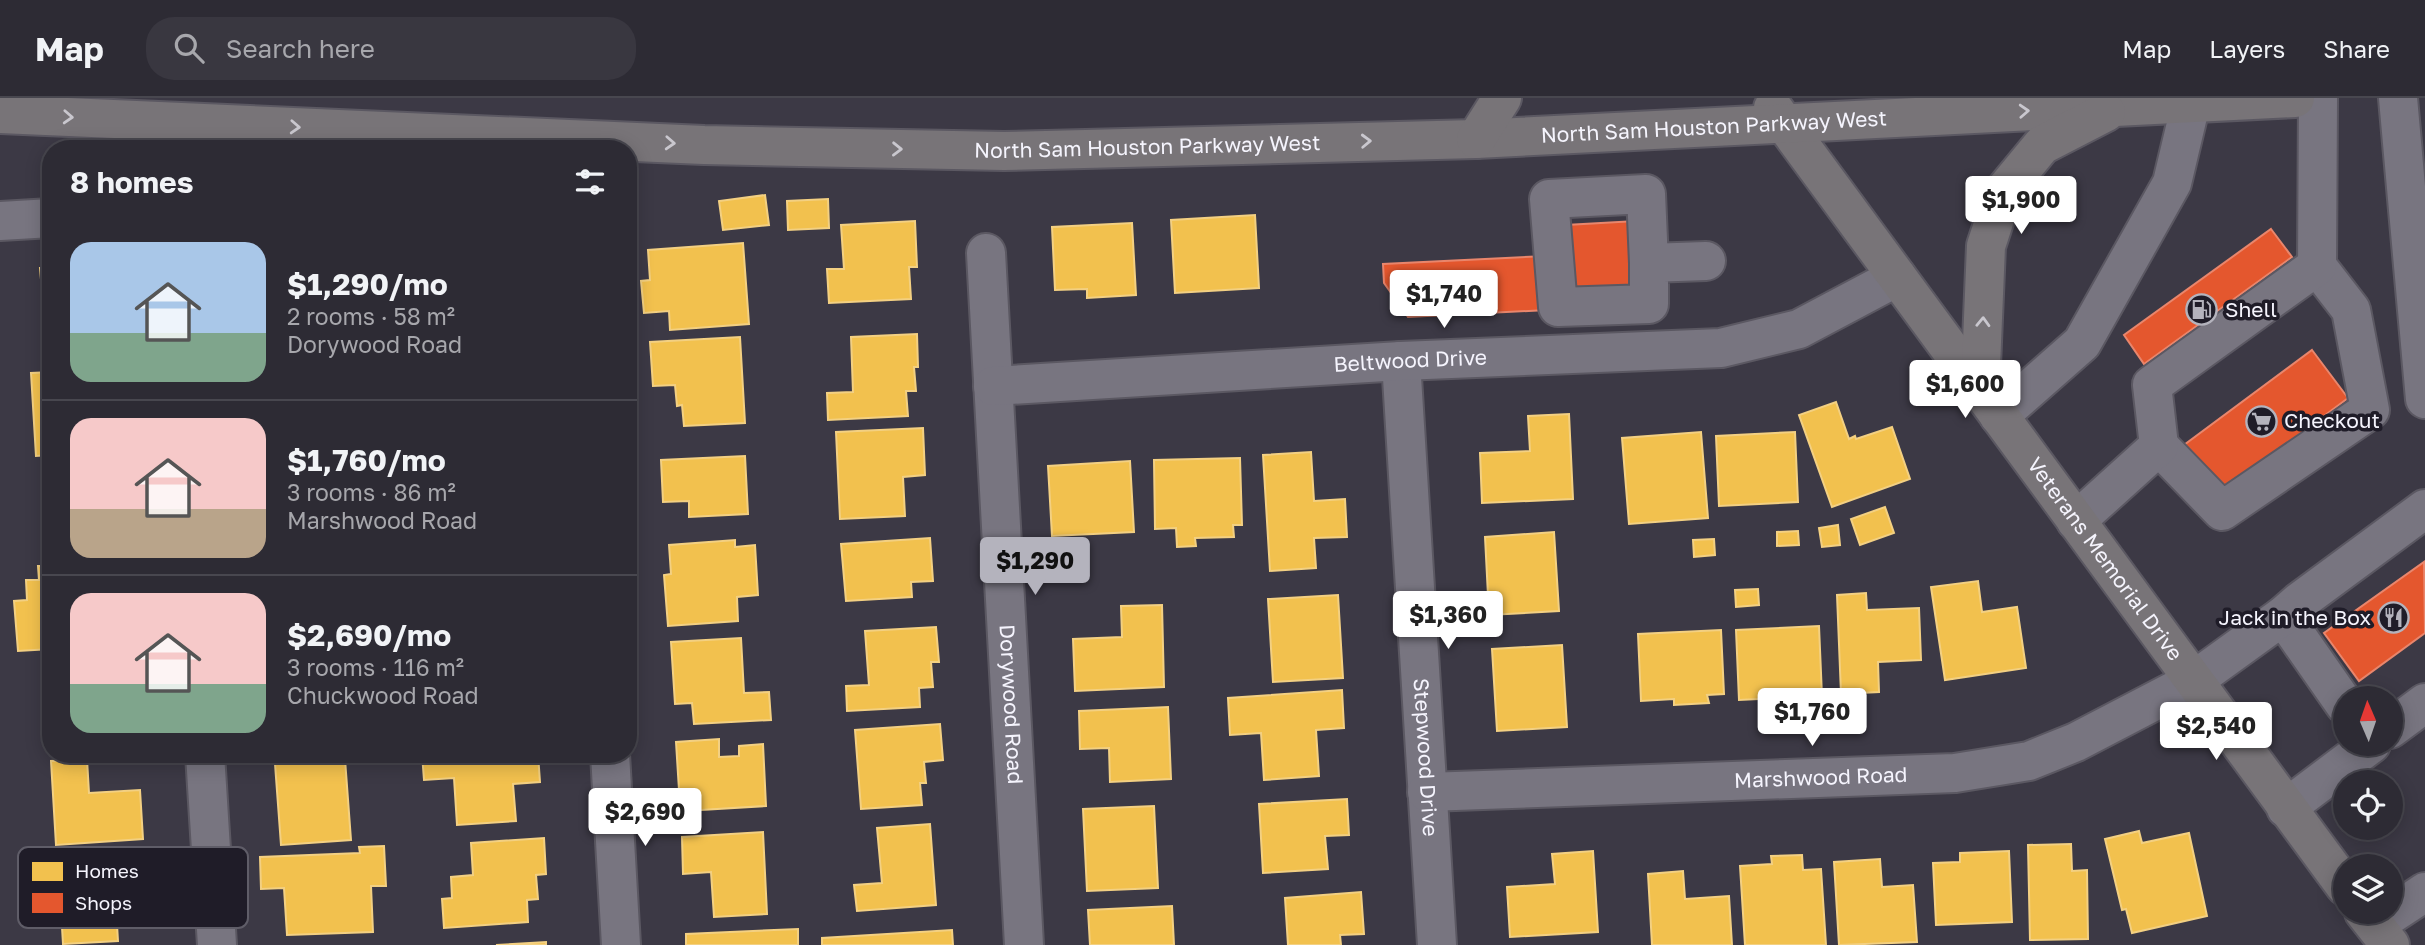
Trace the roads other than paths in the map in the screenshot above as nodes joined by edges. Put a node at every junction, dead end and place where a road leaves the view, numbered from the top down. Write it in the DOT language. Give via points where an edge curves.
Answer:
graph roads {
  1 [pos="1502,98"];
  2 [pos="1936,98"];
  3 [pos="2295,98"];
  4 [pos="2318,98"];
  5 [pos="2398,98"];
  6 [pos="2191,103"];
  7 [pos="2115,107"];
  8 [pos="1775,111"];
  9 [pos="1976,113"];
  10 [pos="0,114"];
  11 [pos="1476,139"];
  12 [pos="590,140"];
  13 [pos="637,142"];
  14 [pos="42,219"];
  15 [pos="0,221"];
  16 [pos="986,253"];
  17 [pos="1706,261"];
  18 [pos="1649,263"];
  19 [pos="2317,265"];
  20 [pos="1897,277"];
  21 [pos="1401,361"];
  22 [pos="993,386"];
  23 [pos="2425,399"];
  24 [pos="1990,403"];
  25 [pos="2159,446"];
  26 [pos="2425,509"];
  27 [pos="2076,521"];
  28 [pos="2283,616"];
  29 [pos="2193,681"];
  30 [pos="2333,688"];
  31 [pos="2425,703"];
  32 [pos="2403,719"];
  33 [pos="2355,756"];
  34 [pos="206,763"];
  35 [pos="611,763"];
  36 [pos="1427,792"];
  37 [pos="2286,808"];
  38 [pos="211,847"];
  39 [pos="2333,870"];
  40 [pos="2425,892"];
  41 [pos="2376,927"];
  42 [pos="621,945"];
  43 [pos="1024,945"];
  44 [pos="1437,945"];
  1 -- 11 [label="main road"];
  2 -- 9 [label="main road"];
  3 -- 6 [label="main road, North Sam Houston Parkway West"];
  4 -- 19 [label="street"];
  5 -- 23 [label="street"];
  6 -- 7 [label="main road, North Sam Houston Parkway West"];
  6 -- 24 [label="street" via="2172,183 2082,343"];
  9 -- 7 [label="main road, North Sam Houston Parkway West, one-way"];
  24 -- 7 [label="main road, one-way" via="1986,246 2004,191 2042,145"];
  8 -- 9 [label="main road, North Sam Houston Parkway West"];
  8 -- 11 [label="main road, North Sam Houston Parkway West"];
  8 -- 20 [label="main road, Veterans Memorial Drive"];
  10 -- 12 [label="main road, North Sam Houston Parkway West, one-way"];
  13 -- 11 [label="main road, North Sam Houston Parkway West, one-way" via="1004,151"];
  14 -- 15 [label="street"];
  16 -- 22 [label="street, Dorywood Road"];
  17 -- 18 [label="street"];
  19 -- 25 [label="street" via="2152,385"];
  19 -- 25 [label="street" via="2351,310 2370,410 2222,511"];
  20 -- 21 [label="street, Beltwood Drive" via="1799,329 1721,348"];
  20 -- 24 [label="main road, Veterans Memorial Drive"];
  21 -- 22 [label="street, Beltwood Drive"];
  21 -- 36 [label="street, Stepwood Drive"];
  22 -- 43 [label="street, Dorywood Road"];
  24 -- 27 [label="main road, Veterans Memorial Drive"];
  25 -- 27 [label="street"];
  26 -- 28 [label="street, Marshwood Road"];
  27 -- 29 [label="main road, Veterans Memorial Drive"];
  28 -- 29 [label="street, Marshwood Road"];
  28 -- 30 [label="street"];
  29 -- 36 [label="street, Marshwood Road" via="2076,742 2029,761 1955,773"];
  29 -- 37 [label="main road, Veterans Memorial Drive"];
  31 -- 32 [label="street"];
  33 -- 37 [label="street"];
  34 -- 38 [label="street"];
  35 -- 42 [label="street"];
  36 -- 44 [label="street, Stepwood Drive"];
  37 -- 39 [label="main road, Veterans Memorial Drive"];
  40 -- 41 [label="street"];
}
